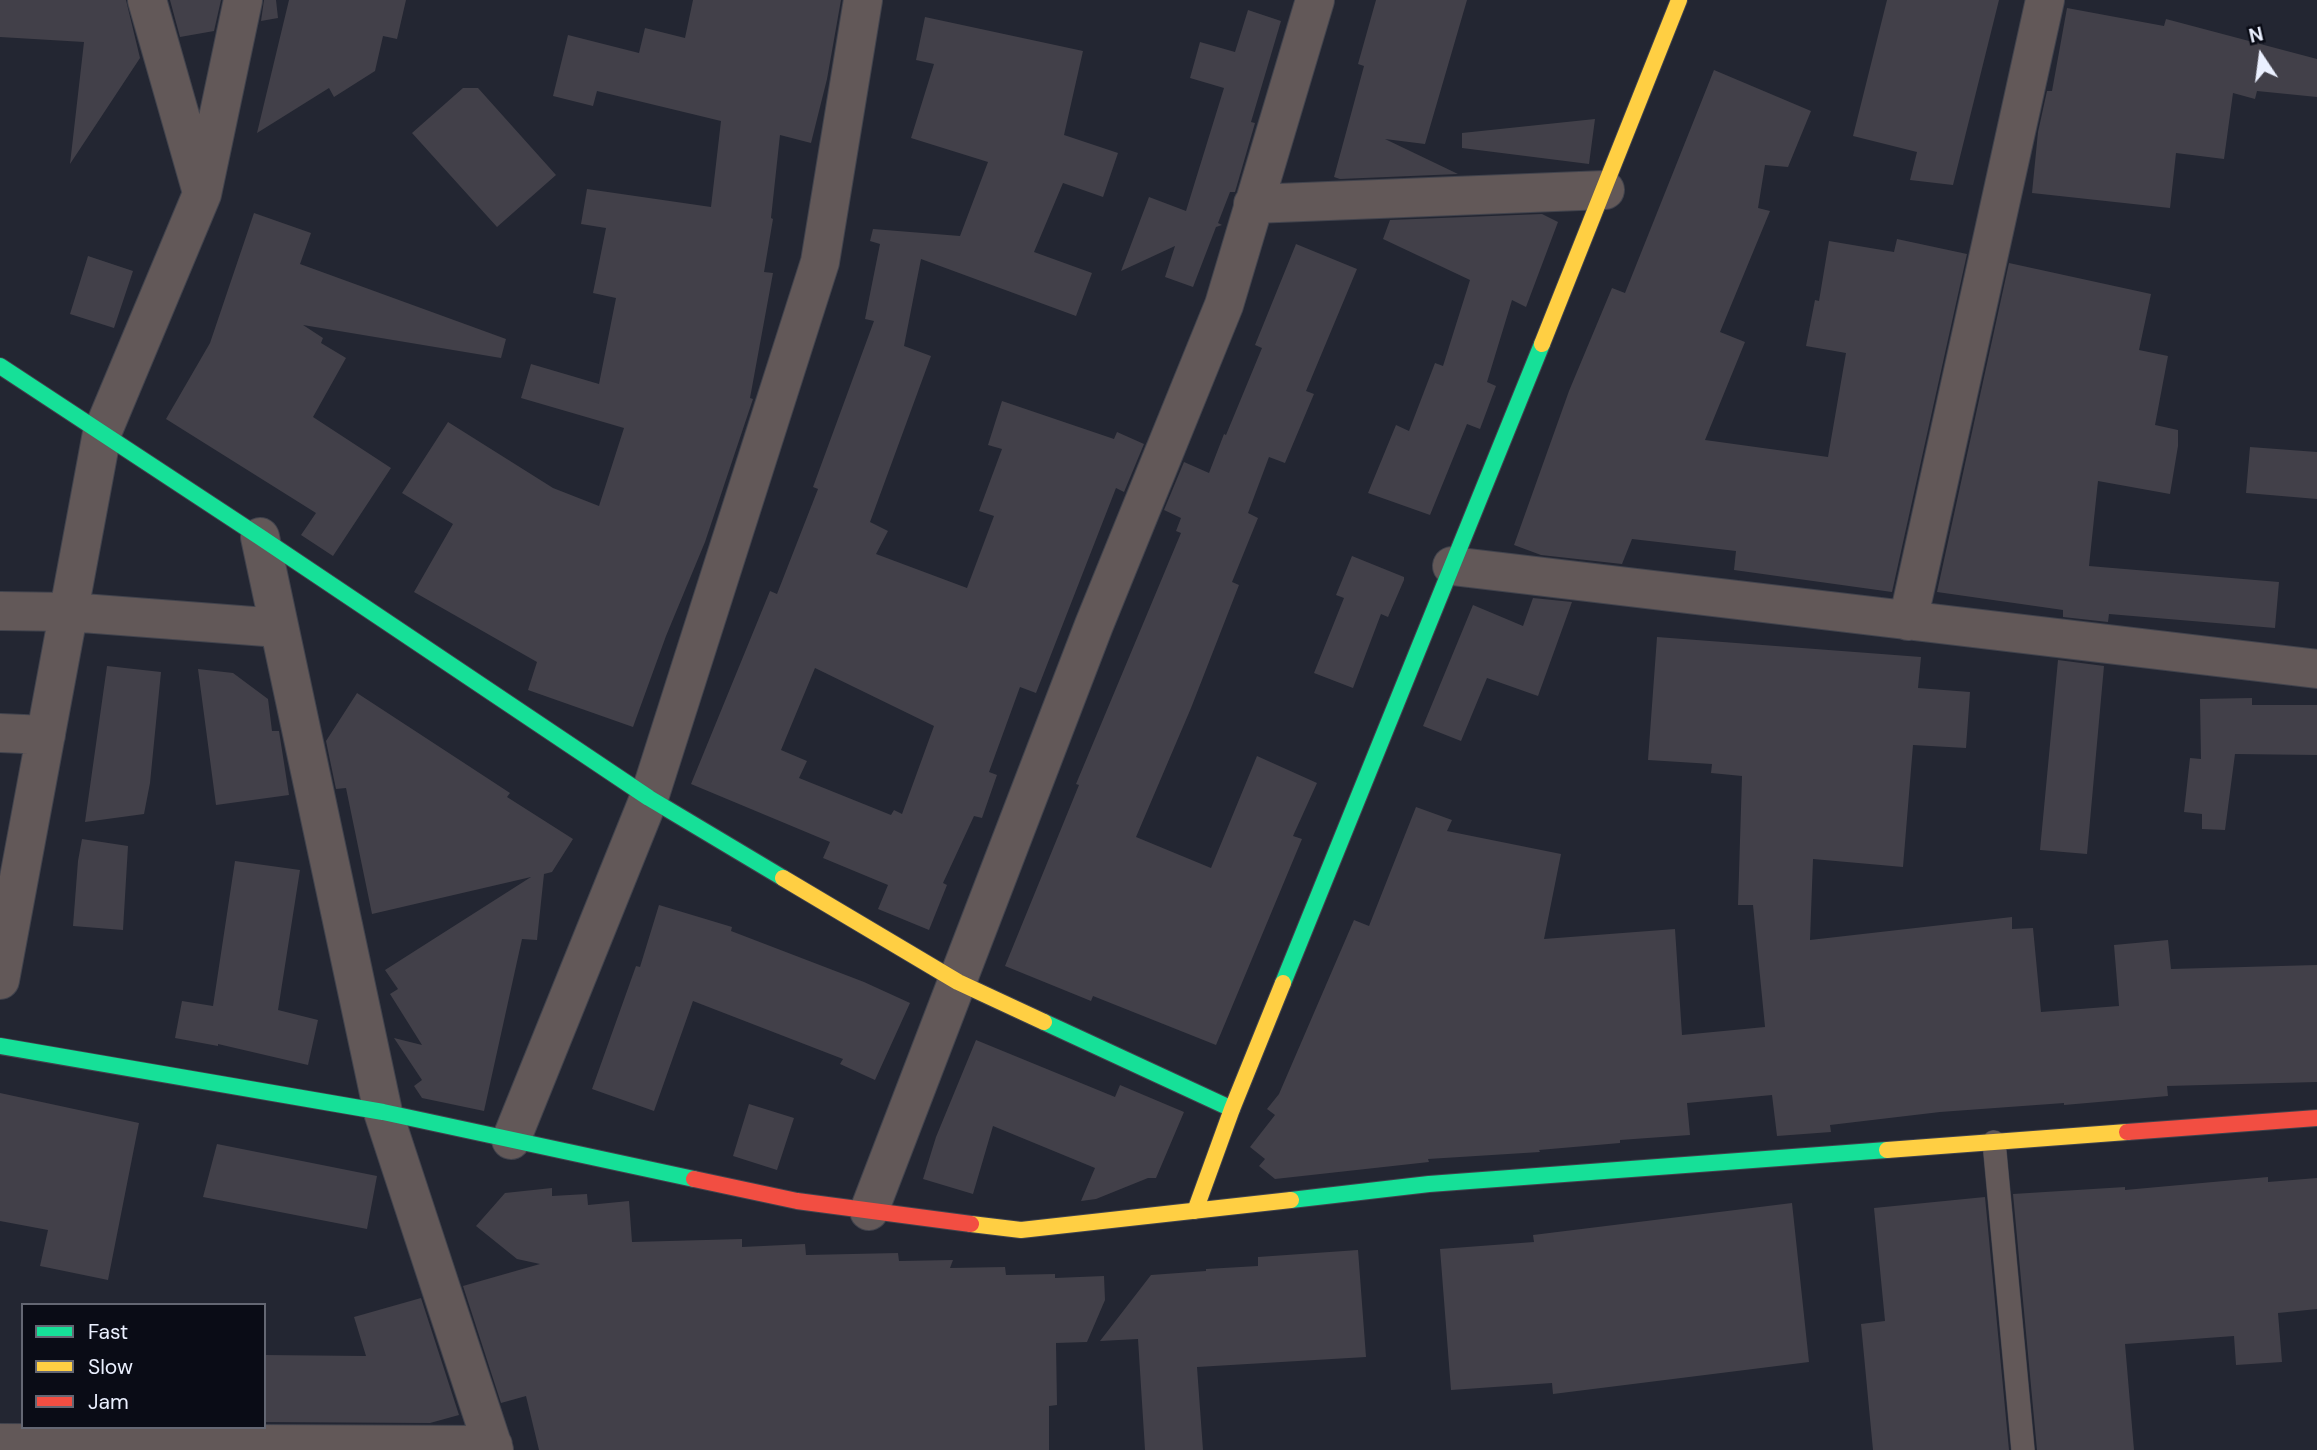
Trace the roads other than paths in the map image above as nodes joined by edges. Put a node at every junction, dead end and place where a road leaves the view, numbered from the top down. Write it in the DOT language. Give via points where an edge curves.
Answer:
graph roads {
  1 [pos="146,0"];
  2 [pos="243,0"];
  3 [pos="863,0"];
  4 [pos="1314,0"];
  5 [pos="1679,0"];
  6 [pos="2045,0"];
  7 [pos="1605,190"];
  8 [pos="202,194"];
  9 [pos="1254,204"];
  10 [pos="0,366"];
  11 [pos="102,433"];
  12 [pos="260,537"];
  13 [pos="1452,566"];
  14 [pos="0,611"];
  15 [pos="69,612"];
  16 [pos="1908,621"];
  17 [pos="279,628"];
  18 [pos="2317,669"];
  19 [pos="0,733"];
  20 [pos="46,734"];
  21 [pos="649,798"];
  22 [pos="0,981"];
  23 [pos="958,982"];
  24 [pos="0,1046"];
  25 [pos="1232,1109"];
  26 [pos="383,1112"];
  27 [pos="2317,1118"];
  28 [pos="511,1140"];
  29 [pos="1994,1142"];
  30 [pos="869,1211"];
  31 [pos="1195,1211"];
  32 [pos="0,1443"];
  33 [pos="494,1448"];
  34 [pos="2024,1450"];
  1 -- 8 [label="street"];
  2 -- 8 [label="street"];
  3 -- 21 [label="street" via="820,262"];
  4 -- 9 [label="street"];
  5 -- 7 [label="street"];
  6 -- 16 [label="street"];
  7 -- 9 [label="street"];
  7 -- 13 [label="street"];
  8 -- 11 [label="street"];
  9 -- 23 [label="street" via="1224,304 1094,625"];
  10 -- 11 [label="street"];
  11 -- 12 [label="street"];
  11 -- 15 [label="street"];
  12 -- 17 [label="street"];
  12 -- 21 [label="street"];
  13 -- 16 [label="street"];
  13 -- 25 [label="street"];
  14 -- 15 [label="street"];
  15 -- 17 [label="street"];
  15 -- 20 [label="street"];
  16 -- 18 [label="street"];
  17 -- 26 [label="street"];
  19 -- 20 [label="street"];
  20 -- 22 [label="street"];
  21 -- 23 [label="street"];
  21 -- 28 [label="street"];
  23 -- 25 [label="street"];
  23 -- 30 [label="street"];
  24 -- 26 [label="street"];
  25 -- 31 [label="street"];
  26 -- 28 [label="street"];
  26 -- 33 [label="street"];
  27 -- 29 [label="street"];
  28 -- 30 [label="street" via="797,1201"];
  29 -- 31 [label="street" via="1429,1184"];
  29 -- 34 [label="lane"];
  30 -- 31 [label="street" via="1021,1230"];
  32 -- 33 [label="street"];
}
